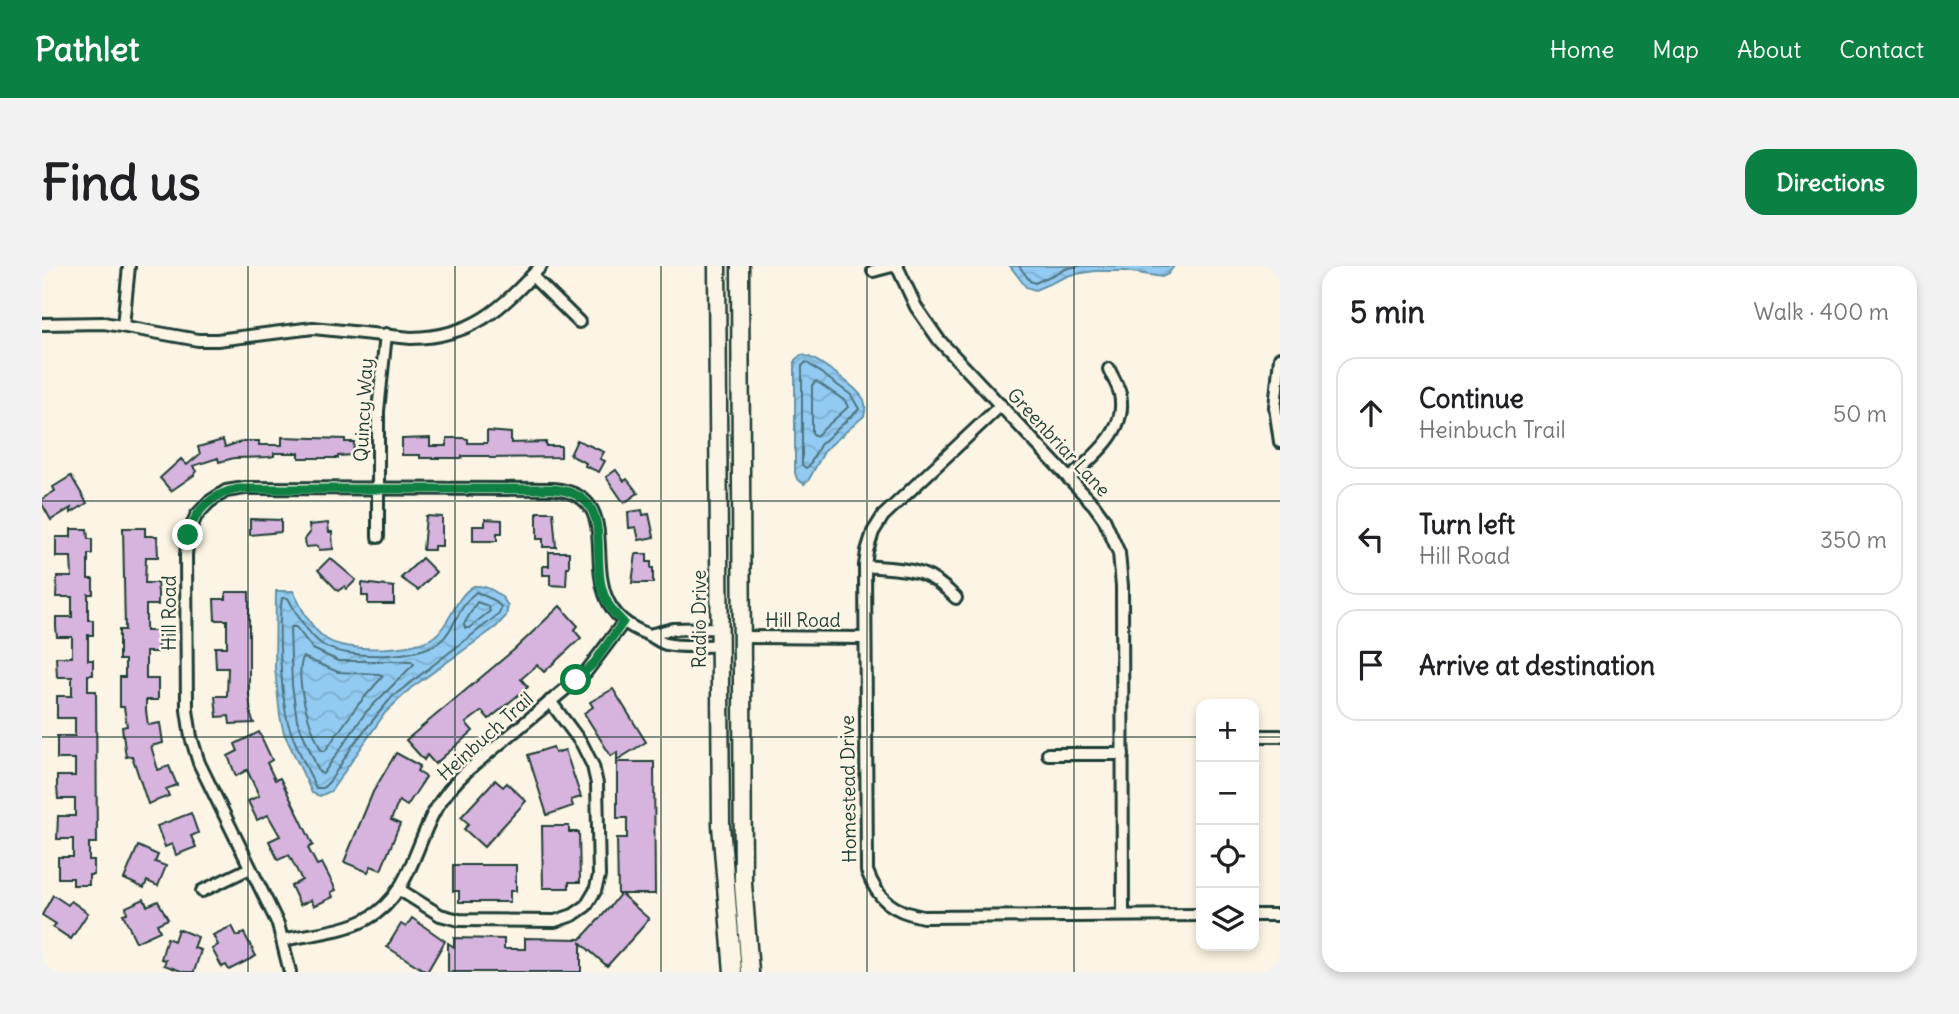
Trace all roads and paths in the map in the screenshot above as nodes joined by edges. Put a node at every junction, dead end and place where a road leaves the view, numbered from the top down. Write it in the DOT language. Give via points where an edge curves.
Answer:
graph roads {
  1 [pos="130,266"];
  2 [pos="541,266"];
  3 [pos="717,266"];
  4 [pos="740,266"];
  5 [pos="895,266"];
  6 [pos="873,271"];
  7 [pos="532,276"];
  8 [pos="579,322"];
  9 [pos="42,324"];
  10 [pos="123,326"];
  11 [pos="386,334"];
  12 [pos="1280,358"];
  13 [pos="1109,369"];
  14 [pos="1001,405"];
  15 [pos="1280,442"];
  16 [pos="1069,479"];
  17 [pos="377,488"];
  18 [pos="377,537"];
  19 [pos="865,566"];
  20 [pos="956,598"];
  21 [pos="623,622"];
  22 [pos="720,628"];
  23 [pos="649,635"];
  24 [pos="742,637"];
  25 [pos="864,638"];
  26 [pos="720,646"];
  27 [pos="550,701"];
  28 [pos="1259,736"];
  29 [pos="1280,736"];
  30 [pos="1048,754"];
  31 [pos="1123,754"];
  32 [pos="250,868"];
  33 [pos="400,890"];
  34 [pos="202,891"];
  35 [pos="1123,915"];
  36 [pos="1196,915"];
  37 [pos="1259,915"];
  38 [pos="1280,915"];
  39 [pos="283,940"];
  40 [pos="286,960"];
  41 [pos="281,972"];
  42 [pos="290,972"];
  43 [pos="733,972"];
  44 [pos="750,972"];
  1 -- 10 [label="street"];
  2 -- 7 [label="street"];
  3 -- 22 [label="main road, Radio Drive"];
  4 -- 24 [label="main road"];
  5 -- 6 [label="street"];
  5 -- 14 [label="street, Greenbriar Lane" via="928,324"];
  7 -- 8 [label="street"];
  7 -- 11 [label="street" via="491,315 463,330 428,338"];
  9 -- 10 [label="street"];
  10 -- 11 [label="street" via="208,340 313,328"];
  11 -- 17 [label="street, Quincy Way"];
  12 -- 15 [label="street" via="1275,407"];
  13 -- 16 [label="street" via="1120,393 1119,419 1103,446"];
  14 -- 16 [label="street, Greenbriar Lane"];
  14 -- 19 [label="street, Homestead Drive" via="883,516 873,532"];
  16 -- 31 [label="street, Greenbriar Lane" via="1104,519 1119,553"];
  17 -- 18 [label="street, Quincy Way"];
  17 -- 21 [label="street, Hill Road" via="553,489 576,495 597,520 602,589"];
  17 -- 32 [label="street, Hill Road" via="233,490 204,506 190,530 186,555 189,726 202,770"];
  19 -- 20 [label="street" via="923,573"];
  19 -- 25 [label="street, Homestead Drive"];
  21 -- 23 [label="street, Hill Road"];
  21 -- 27 [label="street, Heinbuch Trail" via="590,668"];
  22 -- 23 [label="street" via="673,629"];
  22 -- 26 [label="main road, Radio Drive"];
  23 -- 26 [label="street, Hill Road" via="670,645"];
  24 -- 25 [label="street, Hill Road"];
  24 -- 44 [label="main road" via="744,909"];
  25 -- 35 [label="street, Homestead Drive" via="865,859 878,895 901,912 923,917"];
  26 -- 43 [label="main road, Radio Drive" via="721,825"];
  27 -- 33 [label="street, Heinbuch Trail" via="451,787 433,815"];
  27 -- 33 [label="street" via="582,744 597,784 599,876 586,906 555,921 459,920 440,915"];
  28 -- 29 [label="street"];
  30 -- 31 [label="street"];
  31 -- 35 [label="street, Greenbriar Lane"];
  32 -- 34 [label="street"];
  32 -- 39 [label="street, Hill Road"];
  33 -- 39 [label="street, Heinbuch Trail" via="360,922"];
  35 -- 36 [label="street, Homestead Drive"];
  37 -- 38 [label="street"];
  39 -- 40 [label="street, Hill Road"];
  40 -- 41 [label="street"];
  40 -- 42 [label="street, Hill Road"];
}
